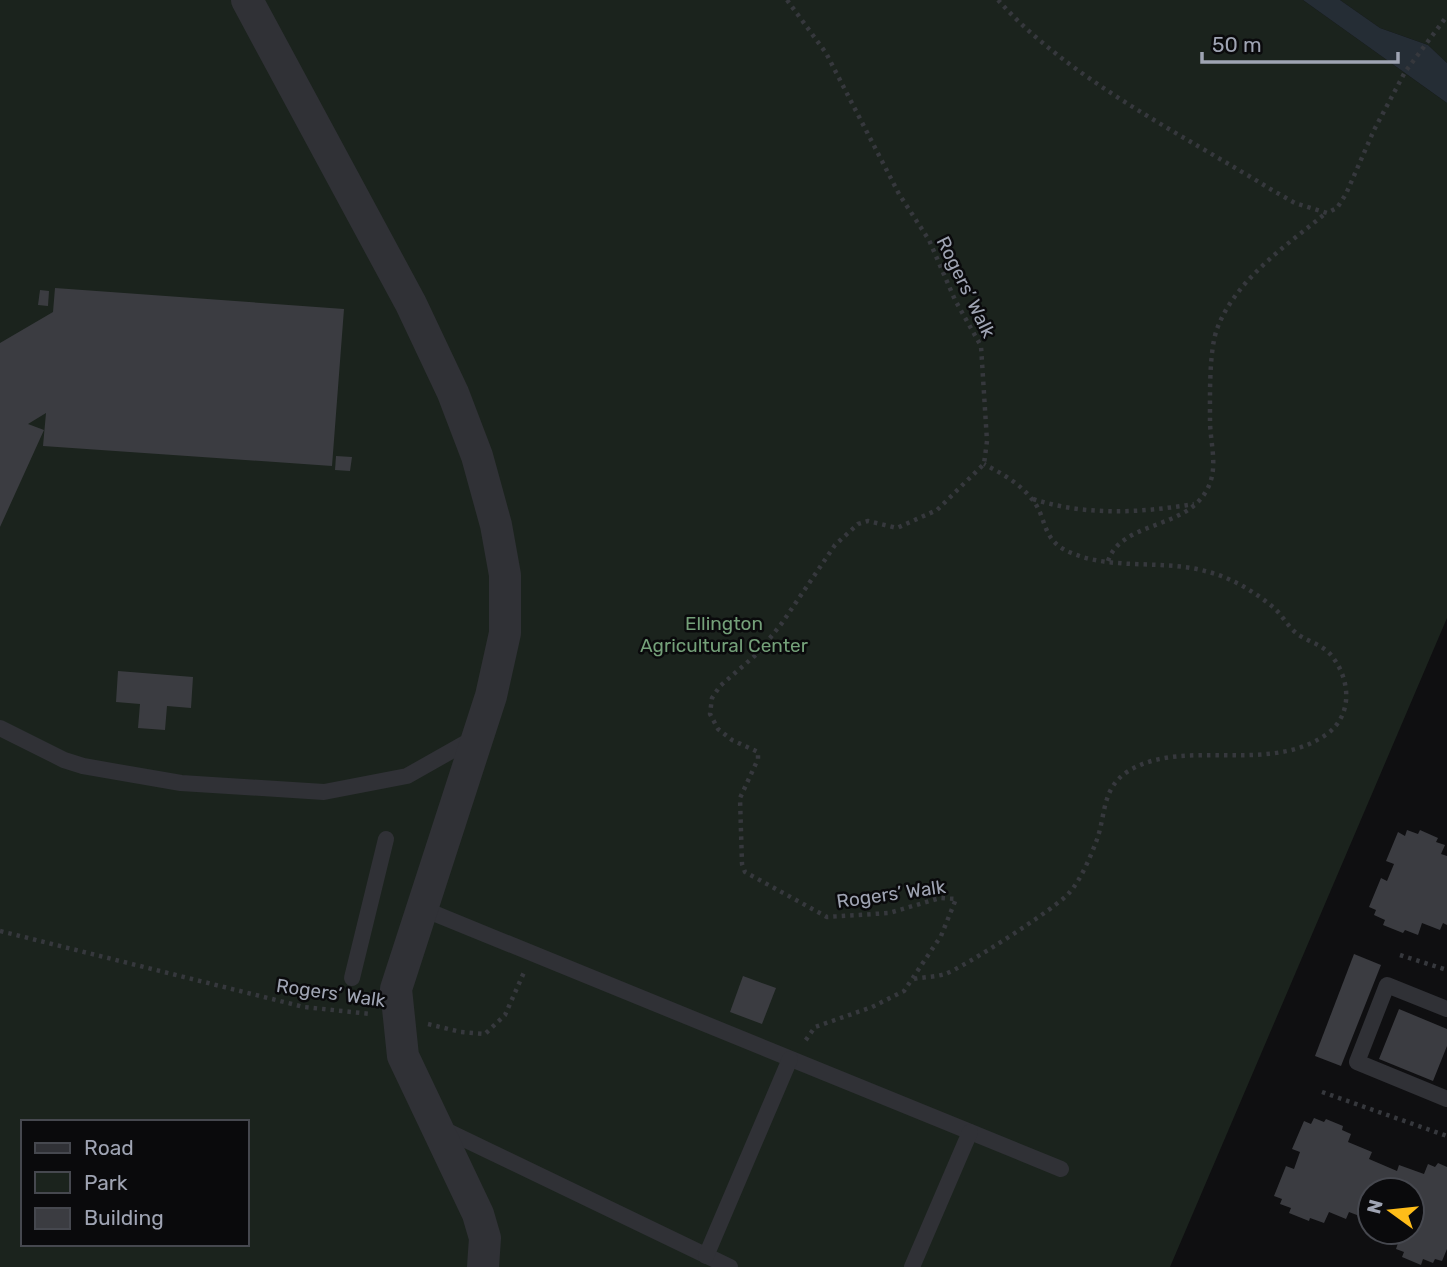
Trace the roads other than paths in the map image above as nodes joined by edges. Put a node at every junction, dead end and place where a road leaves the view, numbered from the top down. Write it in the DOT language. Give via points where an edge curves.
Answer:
graph roads {
  1 [pos="247,0"];
  2 [pos="0,728"];
  3 [pos="478,736"];
  4 [pos="386,839"];
  5 [pos="421,908"];
  6 [pos="352,978"];
  7 [pos="1447,1009"];
  8 [pos="793,1057"];
  9 [pos="1447,1099"];
  10 [pos="435,1125"];
  11 [pos="970,1132"];
  12 [pos="1061,1169"];
  13 [pos="706,1256"];
  14 [pos="484,1267"];
  15 [pos="730,1267"];
  16 [pos="912,1267"];
  1 -- 3 [label="street" via="411,304 477,456 505,575 505,633"];
  2 -- 3 [label="lane" via="83,766 181,783 324,792 407,776"];
  3 -- 5 [label="street"];
  4 -- 6 [label="lane"];
  5 -- 8 [label="lane"];
  5 -- 10 [label="street" via="396,989 397,1017 404,1056"];
  7 -- 9 [label="lane" via="1387,985 1357,1062"];
  8 -- 11 [label="lane"];
  8 -- 13 [label="lane"];
  10 -- 13 [label="lane"];
  10 -- 14 [label="street" via="478,1214 485,1238"];
  11 -- 12 [label="lane"];
  11 -- 16 [label="lane"];
  13 -- 15 [label="lane"];
}
